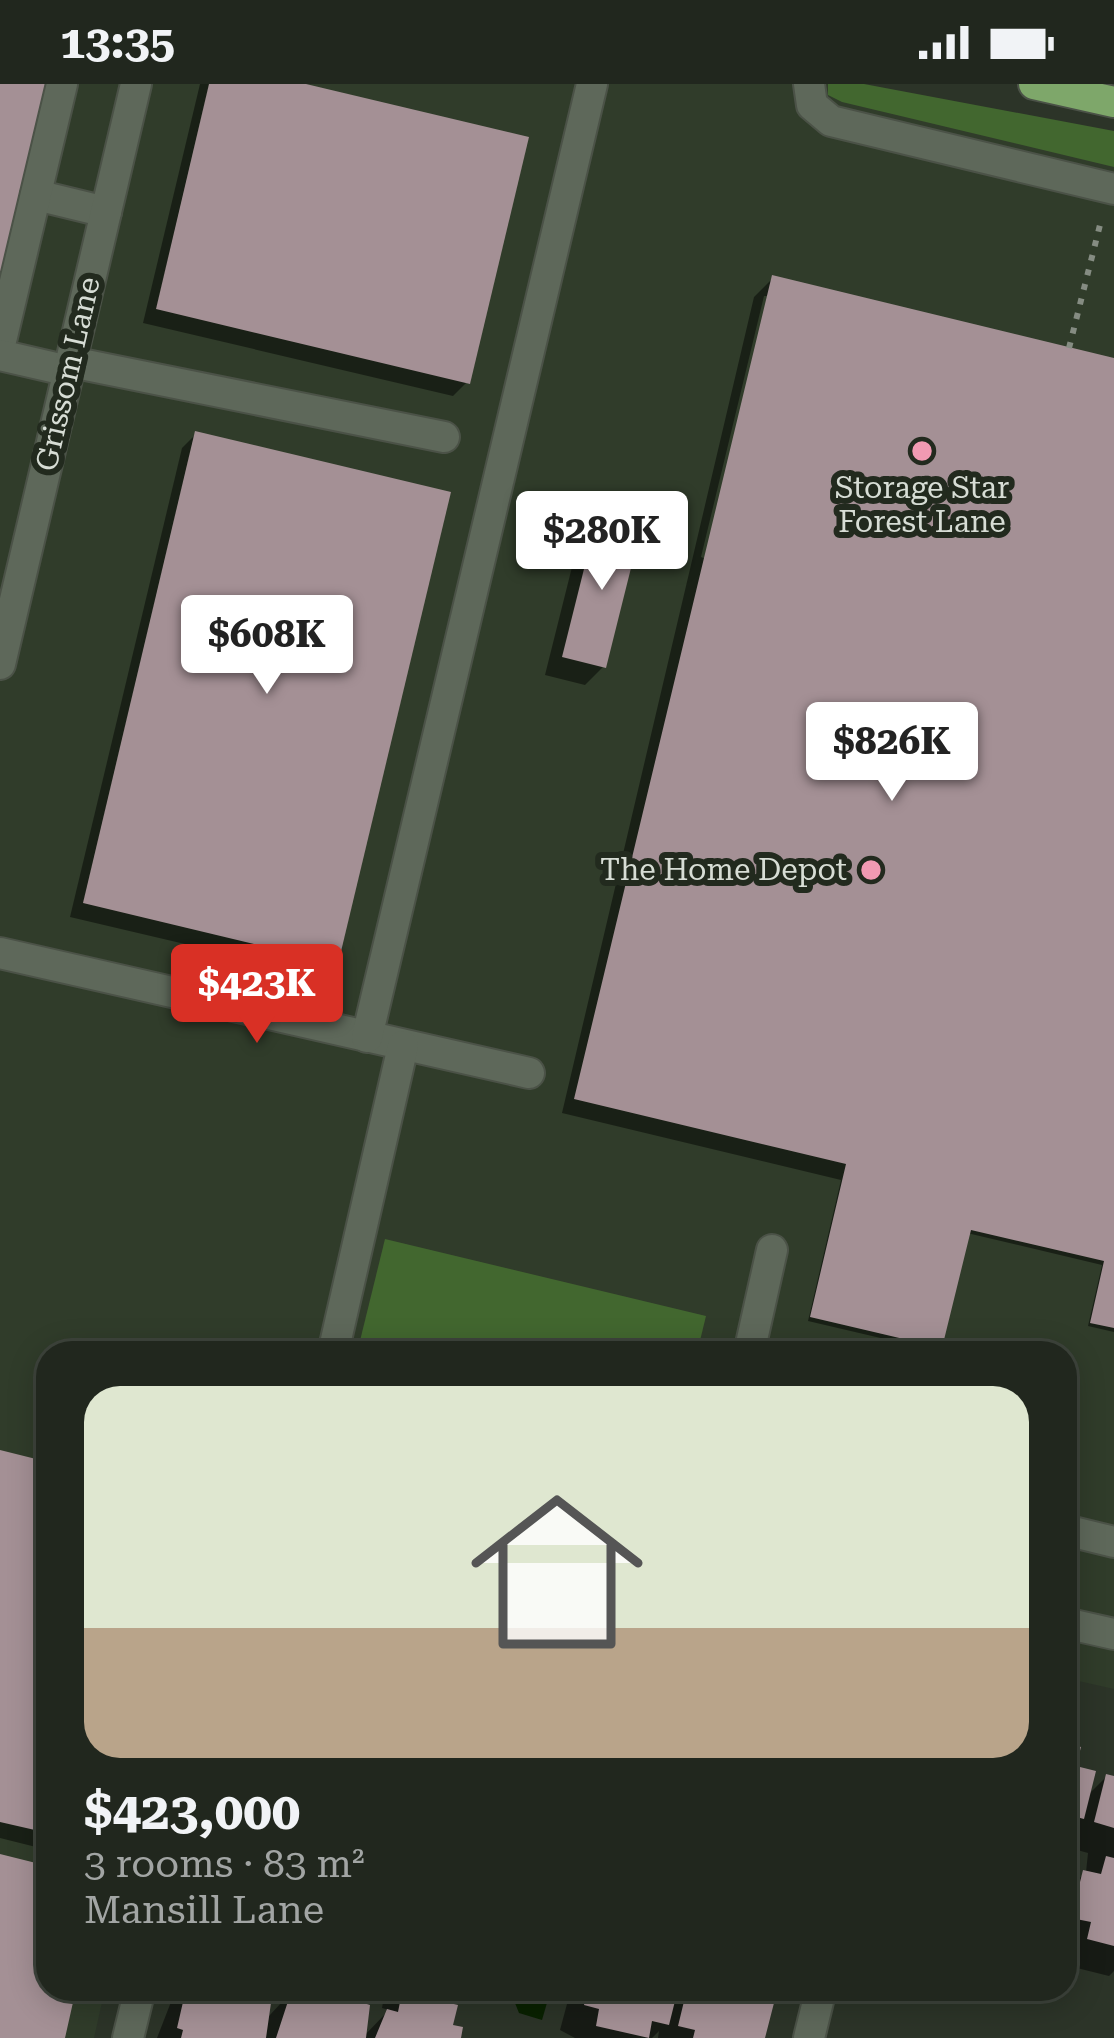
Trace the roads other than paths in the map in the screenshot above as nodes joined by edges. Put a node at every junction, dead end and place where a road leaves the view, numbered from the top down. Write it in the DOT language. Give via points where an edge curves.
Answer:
graph roads {
  1 [pos="62,84"];
  2 [pos="136,84"];
  3 [pos="592,84"];
  4 [pos="808,84"];
  5 [pos="1034,84"];
  6 [pos="1114,101"];
  7 [pos="1112,188"];
  8 [pos="36,195"];
  9 [pos="106,212"];
  10 [pos="0,345"];
  11 [pos="0,356"];
  12 [pos="70,367"];
  13 [pos="444,437"];
  14 [pos="15,530"];
  15 [pos="0,664"];
  16 [pos="0,953"];
  17 [pos="367,1037"];
  18 [pos="403,1046"];
  19 [pos="529,1073"];
  20 [pos="772,1250"];
  21 [pos="336,1341"];
  22 [pos="752,1341"];
  23 [pos="1077,1534"];
  24 [pos="1114,1542"];
  25 [pos="1077,1626"];
  26 [pos="1114,1634"];
  27 [pos="137,2001"];
  28 [pos="818,2001"];
  29 [pos="128,2038"];
  30 [pos="809,2038"];
  1 -- 8 [label="street"];
  2 -- 9 [label="street, Grissom Lane"];
  3 -- 17 [label="street"];
  4 -- 7 [label="street" via="812,105 831,121"];
  5 -- 6 [label="main road"];
  8 -- 9 [label="street"];
  8 -- 10 [label="street"];
  9 -- 12 [label="street, Grissom Lane"];
  11 -- 12 [label="street"];
  12 -- 13 [label="street"];
  12 -- 14 [label="street, Grissom Lane"];
  14 -- 15 [label="street, Grissom Lane"];
  16 -- 17 [label="street"];
  17 -- 18 [label="street"];
  18 -- 19 [label="street"];
  18 -- 21 [label="street"];
  20 -- 22 [label="street"];
  23 -- 24 [label="street"];
  25 -- 26 [label="street"];
  27 -- 29 [label="street"];
  28 -- 30 [label="street"];
}
